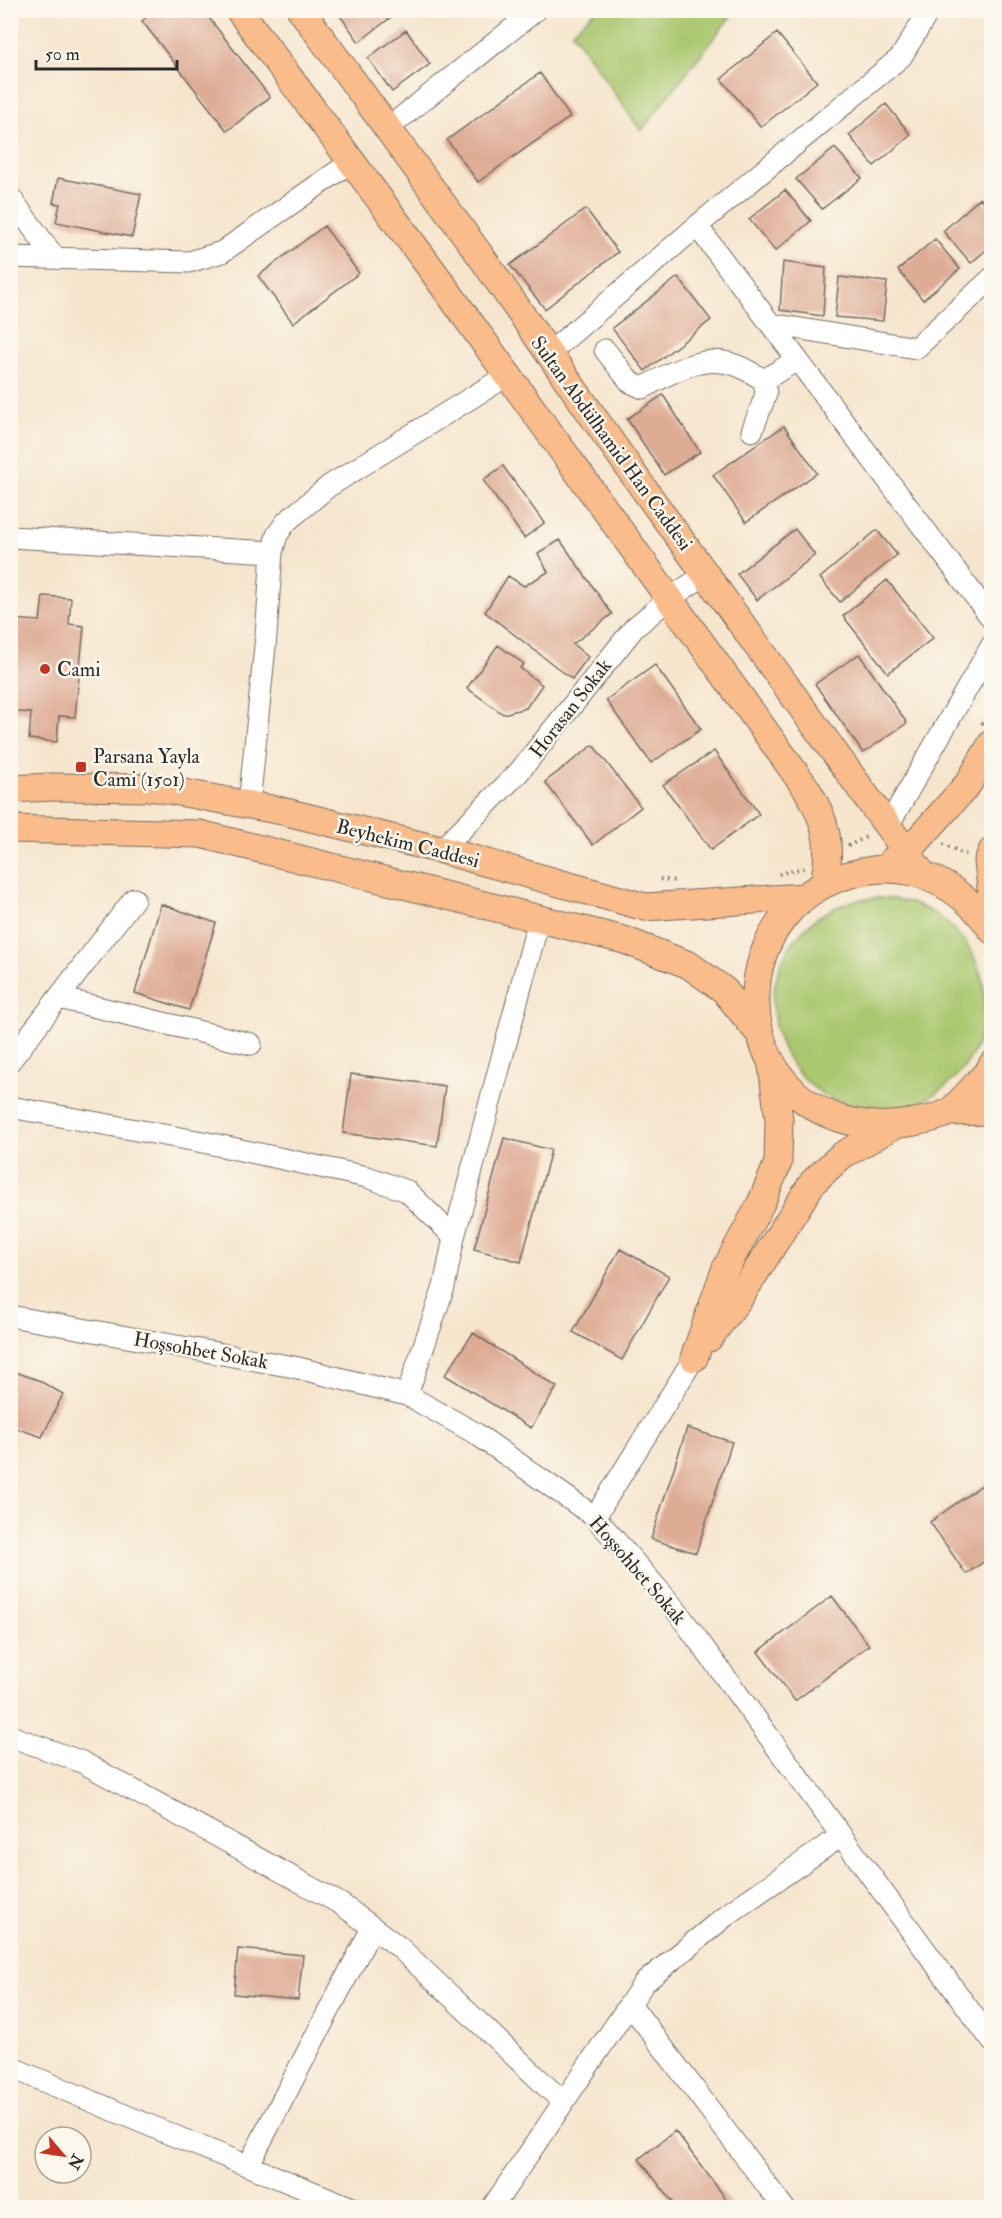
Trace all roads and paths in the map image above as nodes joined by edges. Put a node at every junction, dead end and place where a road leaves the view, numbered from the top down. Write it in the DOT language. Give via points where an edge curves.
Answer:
graph roads {
  1 [pos="239,10"];
  2 [pos="301,10"];
  3 [pos="536,10"];
  4 [pos="928,10"];
  5 [pos="387,129"];
  6 [pos="351,162"];
  7 [pos="10,196"];
  8 [pos="697,226"];
  9 [pos="10,257"];
  10 [pos="55,258"];
  11 [pos="992,278"];
  12 [pos="771,324"];
  13 [pos="605,350"];
  14 [pos="548,354"];
  15 [pos="797,360"];
  16 [pos="508,375"];
  17 [pos="764,380"];
  18 [pos="752,431"];
  19 [pos="10,537"];
  20 [pos="272,552"];
  21 [pos="706,574"];
  22 [pos="670,598"];
  23 [pos="992,619"];
  24 [pos="992,645"];
  25 [pos="992,743"];
  26 [pos="838,756"];
  27 [pos="801,781"];
  28 [pos="10,789"];
  29 [pos="249,805"];
  30 [pos="888,826"];
  31 [pos="10,829"];
  32 [pos="441,850"];
  33 [pos="906,851"];
  34 [pos="992,851"];
  35 [pos="828,852"];
  36 [pos="883,868"];
  37 [pos="923,875"];
  38 [pos="814,890"];
  39 [pos="992,896"];
  40 [pos="134,899"];
  41 [pos="539,920"];
  42 [pos="992,930"];
  43 [pos="59,998"];
  44 [pos="759,1033"];
  45 [pos="251,1044"];
  46 [pos="10,1061"];
  47 [pos="772,1064"];
  48 [pos="992,1065"];
  49 [pos="10,1107"];
  50 [pos="992,1111"];
  51 [pos="948,1112"];
  52 [pos="893,1126"];
  53 [pos="454,1237"];
  54 [pos="10,1316"];
  55 [pos="694,1358"];
  56 [pos="407,1395"];
  57 [pos="595,1517"];
  58 [pos="10,1736"];
  59 [pos="841,1836"];
  60 [pos="372,1928"];
  61 [pos="630,2004"];
  62 [pos="988,2029"];
  63 [pos="10,2067"];
  64 [pos="563,2102"];
  65 [pos="248,2166"];
  66 [pos="352,2208"];
  67 [pos="492,2208"];
  68 [pos="784,2208"];
  1 -- 6 [label="main road"];
  2 -- 5 [label="main road, Sultan Abdülhamid Han Caddesi"];
  3 -- 5 [label="street"];
  4 -- 8 [label="street" via="901,57"];
  5 -- 14 [label="main road, Sultan Abdülhamid Han Caddesi"];
  6 -- 10 [label="street" via="222,252 189,262"];
  6 -- 16 [label="main road"];
  7 -- 10 [label="street"];
  8 -- 12 [label="street"];
  8 -- 14 [label="street"];
  9 -- 10 [label="street"];
  11 -- 12 [label="street" via="916,348"];
  12 -- 15 [label="street"];
  13 -- 17 [label="street" via="630,382 643,388 704,360 734,364"];
  14 -- 21 [label="main road, Sultan Abdülhamid Han Caddesi"];
  15 -- 17 [label="street"];
  15 -- 23 [label="street"];
  16 -- 20 [label="street" via="329,486 286,522"];
  16 -- 22 [label="main road"];
  17 -- 18 [label="street" via="766,394"];
  19 -- 20 [label="street"];
  20 -- 29 [label="street"];
  21 -- 22 [label="street, Horasan Sokak"];
  21 -- 26 [label="main road, Sultan Abdülhamid Han Caddesi"];
  22 -- 27 [label="main road"];
  22 -- 32 [label="street, Horasan Sokak" via="634,628 519,772"];
  24 -- 30 [label="street"];
  25 -- 33 [label="main road" via="969,784"];
  26 -- 27 [label="main road" via="832,777 822,783"];
  26 -- 30 [label="main road, Sultan Abdülhamid Han Caddesi"];
  27 -- 35 [label="main road" via="822,818"];
  28 -- 29 [label="main road, Beyhekim Caddesi" via="157,788"];
  29 -- 32 [label="main road, Beyhekim Caddesi"];
  30 -- 33 [label="main road, Sultan Abdülhamid Han Caddesi"];
  30 -- 35 [label="path"];
  31 -- 41 [label="main road" via="200,834"];
  32 -- 38 [label="main road, Beyhekim Caddesi" via="645,907"];
  33 -- 36 [label="main road"];
  33 -- 37 [label="main road, Sultan Abdülhamid Han Caddesi"];
  34 -- 39 [label="main road" via="988,861"];
  35 -- 38 [label="main road"];
  36 -- 37 [label="main road"];
  36 -- 38 [label="main road" via="856,872"];
  37 -- 42 [label="main road" via="965,898"];
  38 -- 44 [label="main road" via="777,925 760,959 754,996"];
  40 -- 43 [label="street"];
  41 -- 44 [label="main road" via="624,940 689,965 724,990"];
  41 -- 53 [label="street"];
  43 -- 45 [label="street"];
  43 -- 46 [label="street"];
  44 -- 47 [label="main road"];
  47 -- 52 [label="main road" via="793,1091 820,1111 855,1124"];
  47 -- 55 [label="main road" via="779,1119 778,1163 725,1270"];
  48 -- 51 [label="main road"];
  49 -- 53 [label="street" via="208,1143 367,1178 407,1191"];
  50 -- 51 [label="main road"];
  51 -- 52 [label="main road"];
  52 -- 55 [label="main road" via="841,1156 813,1182 740,1297"];
  53 -- 56 [label="street" via="444,1287"];
  54 -- 56 [label="street, Hoşsohbet Sokak" via="294,1367"];
  55 -- 57 [label="street"];
  56 -- 57 [label="street, Hoşsohbet Sokak" via="475,1434"];
  57 -- 59 [label="street, Hoşsohbet Sokak" via="676,1610"];
  58 -- 60 [label="street" via="82,1762 341,1905"];
  59 -- 61 [label="street" via="728,1914 644,1983"];
  59 -- 62 [label="street, Hoşsohbet Sokak"];
  60 -- 64 [label="street" via="399,1947"];
  60 -- 65 [label="street"];
  61 -- 64 [label="street"];
  61 -- 68 [label="street"];
  63 -- 65 [label="street"];
  64 -- 67 [label="street"];
  65 -- 66 [label="street"];
}
